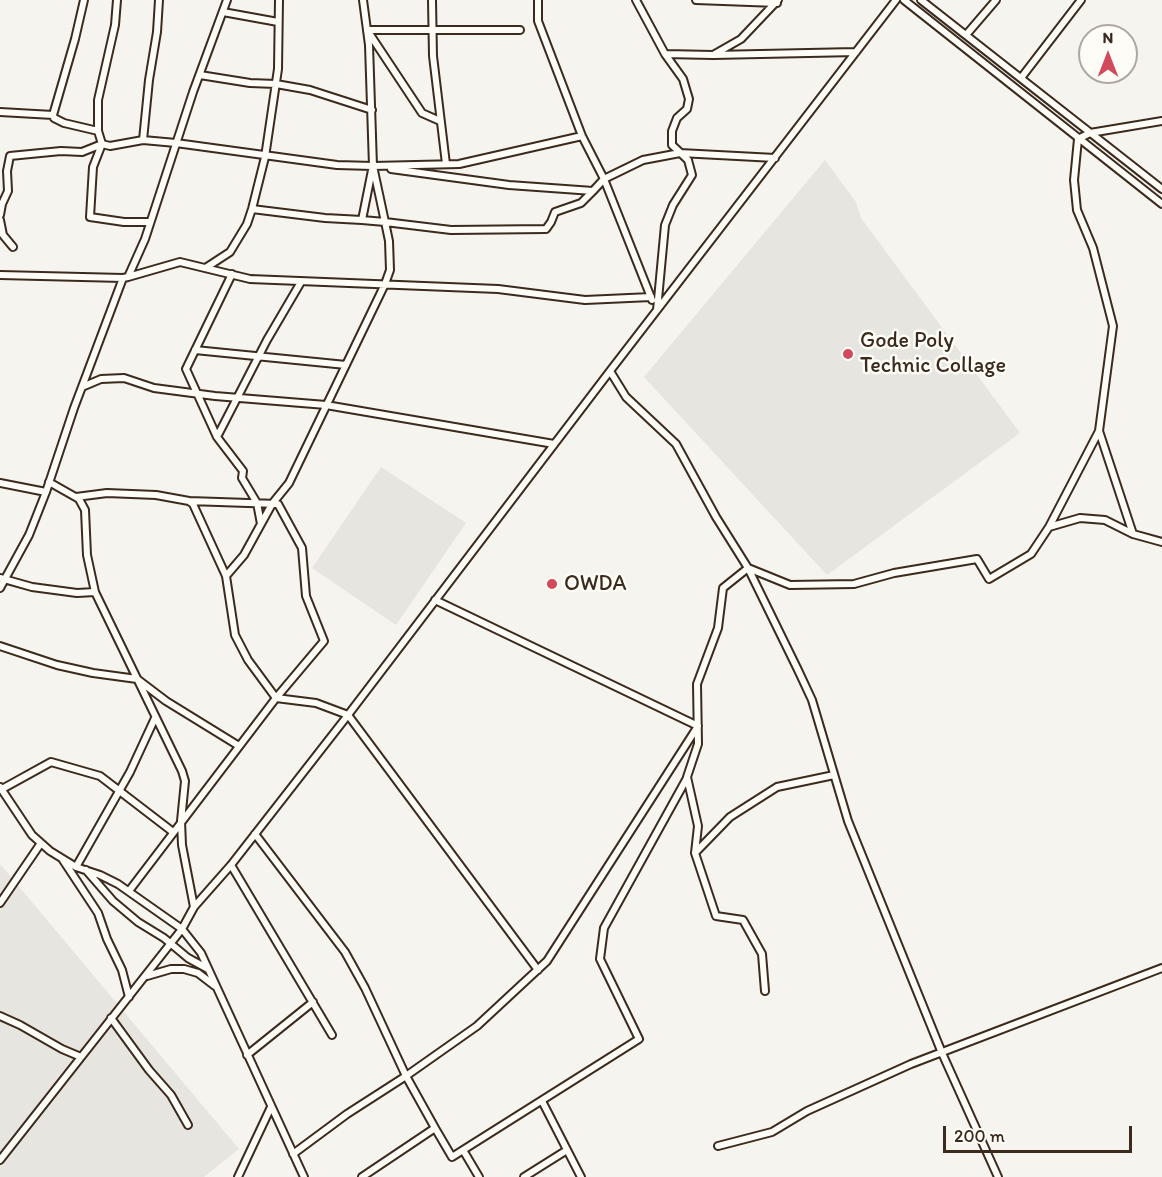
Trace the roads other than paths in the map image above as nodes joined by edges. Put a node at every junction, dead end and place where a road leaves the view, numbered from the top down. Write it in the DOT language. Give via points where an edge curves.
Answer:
graph roads {
  1 [pos="84,0"];
  2 [pos="117,0"];
  3 [pos="159,0"];
  4 [pos="227,0"];
  5 [pos="279,0"];
  6 [pos="363,0"];
  7 [pos="432,0"];
  8 [pos="538,0"];
  9 [pos="636,0"];
  10 [pos="696,0"];
  11 [pos="718,0"];
  12 [pos="896,0"];
  13 [pos="904,0"];
  14 [pos="921,0"];
  15 [pos="996,0"];
  16 [pos="1081,0"];
  17 [pos="777,2"];
  18 [pos="223,12"];
  19 [pos="278,22"];
  20 [pos="367,30"];
  21 [pos="433,30"];
  22 [pos="520,30"];
  23 [pos="966,35"];
  24 [pos="856,52"];
  25 [pos="664,54"];
  26 [pos="713,55"];
  27 [pos="200,75"];
  28 [pos="1021,78"];
  29 [pos="276,84"];
  30 [pos="372,110"];
  31 [pos="0,111"];
  32 [pos="53,115"];
  33 [pos="440,121"];
  34 [pos="1162,121"];
  35 [pos="98,131"];
  36 [pos="1090,133"];
  37 [pos="582,136"];
  38 [pos="143,140"];
  39 [pos="1078,140"];
  40 [pos="176,143"];
  41 [pos="102,144"];
  42 [pos="680,153"];
  43 [pos="265,157"];
  44 [pos="775,158"];
  45 [pos="446,164"];
  46 [pos="373,166"];
  47 [pos="604,178"];
  48 [pos="1162,189"];
  49 [pos="593,191"];
  50 [pos="1162,204"];
  51 [pos="252,209"];
  52 [pos="0,218"];
  53 [pos="362,220"];
  54 [pos="150,222"];
  55 [pos="385,222"];
  56 [pos="13,247"];
  57 [pos="207,267"];
  58 [pos="232,274"];
  59 [pos="0,275"];
  60 [pos="125,278"];
  61 [pos="301,282"];
  62 [pos="385,284"];
  63 [pos="651,297"];
  64 [pos="656,312"];
  65 [pos="195,350"];
  66 [pos="258,358"];
  67 [pos="346,365"];
  68 [pos="610,371"];
  69 [pos="82,387"];
  70 [pos="198,394"];
  71 [pos="237,398"];
  72 [pos="326,405"];
  73 [pos="1099,431"];
  74 [pos="217,437"];
  75 [pos="554,444"];
  76 [pos="49,482"];
  77 [pos="0,483"];
  78 [pos="46,492"];
  79 [pos="76,497"];
  80 [pos="189,501"];
  81 [pos="257,503"];
  82 [pos="272,504"];
  83 [pos="261,524"];
  84 [pos="1049,527"];
  85 [pos="1133,534"];
  86 [pos="1162,542"];
  87 [pos="748,568"];
  88 [pos="226,576"];
  89 [pos="3,579"];
  90 [pos="0,588"];
  91 [pos="95,591"];
  92 [pos="435,600"];
  93 [pos="0,646"];
  94 [pos="137,680"];
  95 [pos="276,698"];
  96 [pos="348,715"];
  97 [pos="155,718"];
  98 [pos="698,726"];
  99 [pos="239,746"];
  100 [pos="834,775"];
  101 [pos="687,777"];
  102 [pos="1,788"];
  103 [pos="119,790"];
  104 [pos="181,821"];
  105 [pos="173,832"];
  106 [pos="255,834"];
  107 [pos="41,843"];
  108 [pos="695,853"];
  109 [pos="62,859"];
  110 [pos="231,865"];
  111 [pos="76,867"];
  112 [pos="86,870"];
  113 [pos="129,891"];
  114 [pos="0,903"];
  115 [pos="194,907"];
  116 [pos="182,929"];
  117 [pos="170,944"];
  118 [pos="1162,968"];
  119 [pos="209,969"];
  120 [pos="538,970"];
  121 [pos="144,978"];
  122 [pos="218,988"];
  123 [pos="765,991"];
  124 [pos="129,997"];
  125 [pos="314,1002"];
  126 [pos="0,1016"];
  127 [pos="111,1018"];
  128 [pos="332,1035"];
  129 [pos="942,1053"];
  130 [pos="247,1055"];
  131 [pos="81,1057"];
  132 [pos="406,1076"];
  133 [pos="542,1101"];
  134 [pos="271,1107"];
  135 [pos="188,1125"];
  136 [pos="435,1128"];
  137 [pos="718,1146"];
  138 [pos="463,1150"];
  139 [pos="567,1150"];
  140 [pos="293,1154"];
  141 [pos="0,1160"];
  142 [pos="238,1177"];
  143 [pos="304,1177"];
  144 [pos="362,1177"];
  145 [pos="479,1177"];
  146 [pos="524,1177"];
  147 [pos="581,1177"];
  148 [pos="998,1177"];
  1 -- 32 [label="street"];
  2 -- 35 [label="street" via="98,100"];
  3 -- 38 [label="street"];
  4 -- 18 [label="street"];
  5 -- 19 [label="street"];
  6 -- 20 [label="street"];
  7 -- 21 [label="street"];
  8 -- 37 [label="street" via="538,21"];
  9 -- 25 [label="street"];
  10 -- 11 [label="street"];
  11 -- 17 [label="street"];
  12 -- 24 [label="street"];
  13 -- 39 [label="street"];
  14 -- 23 [label="street"];
  15 -- 23 [label="street"];
  16 -- 28 [label="street"];
  17 -- 26 [label="street" via="741,39"];
  18 -- 19 [label="street"];
  18 -- 27 [label="street"];
  19 -- 29 [label="street"];
  20 -- 21 [label="street"];
  20 -- 30 [label="street"];
  20 -- 33 [label="street" via="422,113"];
  21 -- 22 [label="street"];
  21 -- 33 [label="street"];
  23 -- 28 [label="street"];
  24 -- 26 [label="street"];
  24 -- 44 [label="street"];
  25 -- 26 [label="street"];
  25 -- 42 [label="street" via="683,79 688,99 687,110 677,118 672,131 672,145"];
  27 -- 29 [label="street"];
  27 -- 40 [label="street"];
  28 -- 36 [label="street"];
  29 -- 30 [label="street" via="310,90"];
  29 -- 43 [label="street"];
  30 -- 46 [label="street"];
  31 -- 32 [label="street"];
  32 -- 35 [label="street" via="64,123"];
  33 -- 45 [label="street"];
  34 -- 36 [label="street"];
  35 -- 41 [label="street"];
  36 -- 39 [label="street"];
  36 -- 48 [label="street"];
  37 -- 45 [label="street"];
  37 -- 47 [label="street"];
  38 -- 40 [label="street"];
  38 -- 41 [label="street"];
  39 -- 50 [label="street"];
  39 -- 73 [label="street" via="1074,180 1077,210 1093,248 1113,326"];
  40 -- 43 [label="street"];
  40 -- 54 [label="street"];
  41 -- 52 [label="street" via="81,152 10,156 8,191"];
  41 -- 54 [label="street" via="93,167 90,217"];
  42 -- 44 [label="street"];
  42 -- 47 [label="street" via="643,160"];
  42 -- 64 [label="street" via="688,160 692,175 664,225"];
  43 -- 46 [label="street"];
  43 -- 51 [label="street"];
  44 -- 64 [label="street"];
  45 -- 46 [label="street"];
  46 -- 49 [label="street" via="509,185"];
  46 -- 53 [label="street"];
  46 -- 55 [label="street"];
  47 -- 49 [label="street"];
  47 -- 63 [label="street"];
  49 -- 55 [label="street" via="581,203 555,212 546,229 452,230"];
  51 -- 53 [label="street"];
  51 -- 57 [label="street" via="230,252"];
  52 -- 56 [label="street" via="3,235"];
  53 -- 55 [label="street"];
  54 -- 60 [label="street"];
  55 -- 62 [label="street" via="390,270"];
  57 -- 58 [label="street"];
  57 -- 60 [label="street" via="180,262"];
  58 -- 61 [label="street"];
  58 -- 65 [label="street"];
  59 -- 60 [label="street"];
  60 -- 69 [label="street"];
  61 -- 62 [label="street"];
  61 -- 66 [label="street"];
  62 -- 63 [label="street" via="498,289 585,300"];
  62 -- 67 [label="street"];
  63 -- 64 [label="street"];
  64 -- 68 [label="street"];
  65 -- 66 [label="street"];
  65 -- 70 [label="street" via="186,369"];
  66 -- 67 [label="street"];
  66 -- 71 [label="street"];
  67 -- 72 [label="street"];
  68 -- 75 [label="street"];
  68 -- 87 [label="street" via="626,397 676,444"];
  69 -- 70 [label="street" via="101,379 124,378 154,388"];
  69 -- 76 [label="street"];
  70 -- 71 [label="street"];
  70 -- 74 [label="street"];
  71 -- 72 [label="street"];
  71 -- 74 [label="street"];
  72 -- 75 [label="street"];
  72 -- 82 [label="street" via="289,483"];
  73 -- 84 [label="street"];
  73 -- 85 [label="street"];
  74 -- 81 [label="street" via="243,471 242,478"];
  75 -- 92 [label="street"];
  76 -- 78 [label="street"];
  76 -- 79 [label="street"];
  77 -- 78 [label="street"];
  78 -- 89 [label="street" via="29,535"];
  79 -- 80 [label="street" via="107,493"];
  79 -- 91 [label="street" via="85,510 87,555"];
  80 -- 81 [label="street"];
  80 -- 88 [label="street" via="201,518"];
  81 -- 82 [label="street"];
  81 -- 83 [label="street"];
  82 -- 83 [label="street"];
  82 -- 95 [label="street" via="278,504 302,548 306,596 324,641"];
  83 -- 88 [label="street" via="244,555"];
  84 -- 85 [label="street" via="1080,518 1105,520"];
  84 -- 87 [label="street" via="1031,554 989,579 977,559 854,584 790,585"];
  85 -- 86 [label="street"];
  87 -- 98 [label="street" via="723,588 718,628 697,684"];
  87 -- 100 [label="street" via="812,700"];
  88 -- 95 [label="street" via="235,635"];
  89 -- 90 [label="street"];
  89 -- 91 [label="street" via="32,587"];
  91 -- 94 [label="street"];
  92 -- 96 [label="street"];
  92 -- 98 [label="street"];
  93 -- 94 [label="street" via="57,665"];
  94 -- 97 [label="street"];
  94 -- 99 [label="street"];
  95 -- 96 [label="street" via="316,703"];
  95 -- 99 [label="street"];
  96 -- 106 [label="street"];
  96 -- 120 [label="street"];
  97 -- 103 [label="street"];
  97 -- 104 [label="street" via="185,781"];
  98 -- 101 [label="street" via="698,744"];
  98 -- 120 [label="street"];
  99 -- 104 [label="street"];
  100 -- 108 [label="street" via="777,787 730,817"];
  100 -- 129 [label="street" via="848,821"];
  101 -- 108 [label="street" via="698,826"];
  101 -- 133 [label="street" via="604,928 600,959 639,1039"];
  102 -- 103 [label="street" via="51,762 100,776"];
  102 -- 107 [label="street" via="18,817"];
  103 -- 105 [label="street"];
  103 -- 111 [label="street"];
  104 -- 105 [label="street"];
  104 -- 115 [label="street"];
  105 -- 113 [label="street"];
  106 -- 110 [label="street"];
  106 -- 132 [label="street" via="345,952"];
  107 -- 109 [label="street"];
  107 -- 114 [label="street"];
  108 -- 123 [label="street" via="716,916 743,920 762,954"];
  109 -- 111 [label="street"];
  109 -- 124 [label="street" via="98,913"];
  110 -- 115 [label="street"];
  110 -- 125 [label="street"];
  111 -- 112 [label="street"];
  112 -- 113 [label="street"];
  112 -- 117 [label="street" via="113,901"];
  113 -- 116 [label="street"];
  115 -- 116 [label="street"];
  116 -- 117 [label="street"];
  116 -- 119 [label="street"];
  117 -- 119 [label="street"];
  117 -- 121 [label="street"];
  118 -- 129 [label="street"];
  119 -- 122 [label="street"];
  120 -- 132 [label="street" via="477,1026"];
  121 -- 122 [label="street" via="156,972 184,969 198,973"];
  121 -- 124 [label="street"];
  122 -- 130 [label="street"];
  124 -- 127 [label="street"];
  125 -- 128 [label="street"];
  125 -- 130 [label="street"];
  126 -- 131 [label="street"];
  127 -- 131 [label="street"];
  127 -- 135 [label="street" via="171,1095"];
  129 -- 137 [label="street" via="848,1091 772,1132"];
  129 -- 148 [label="street"];
  130 -- 134 [label="street"];
  131 -- 141 [label="street"];
  132 -- 136 [label="street"];
  132 -- 140 [label="street"];
  133 -- 138 [label="street"];
  133 -- 139 [label="street"];
  134 -- 140 [label="street"];
  134 -- 142 [label="street"];
  136 -- 138 [label="street" via="452,1157"];
  136 -- 144 [label="street"];
  138 -- 145 [label="street"];
  139 -- 146 [label="street"];
  139 -- 147 [label="street"];
  140 -- 143 [label="street"];
}
